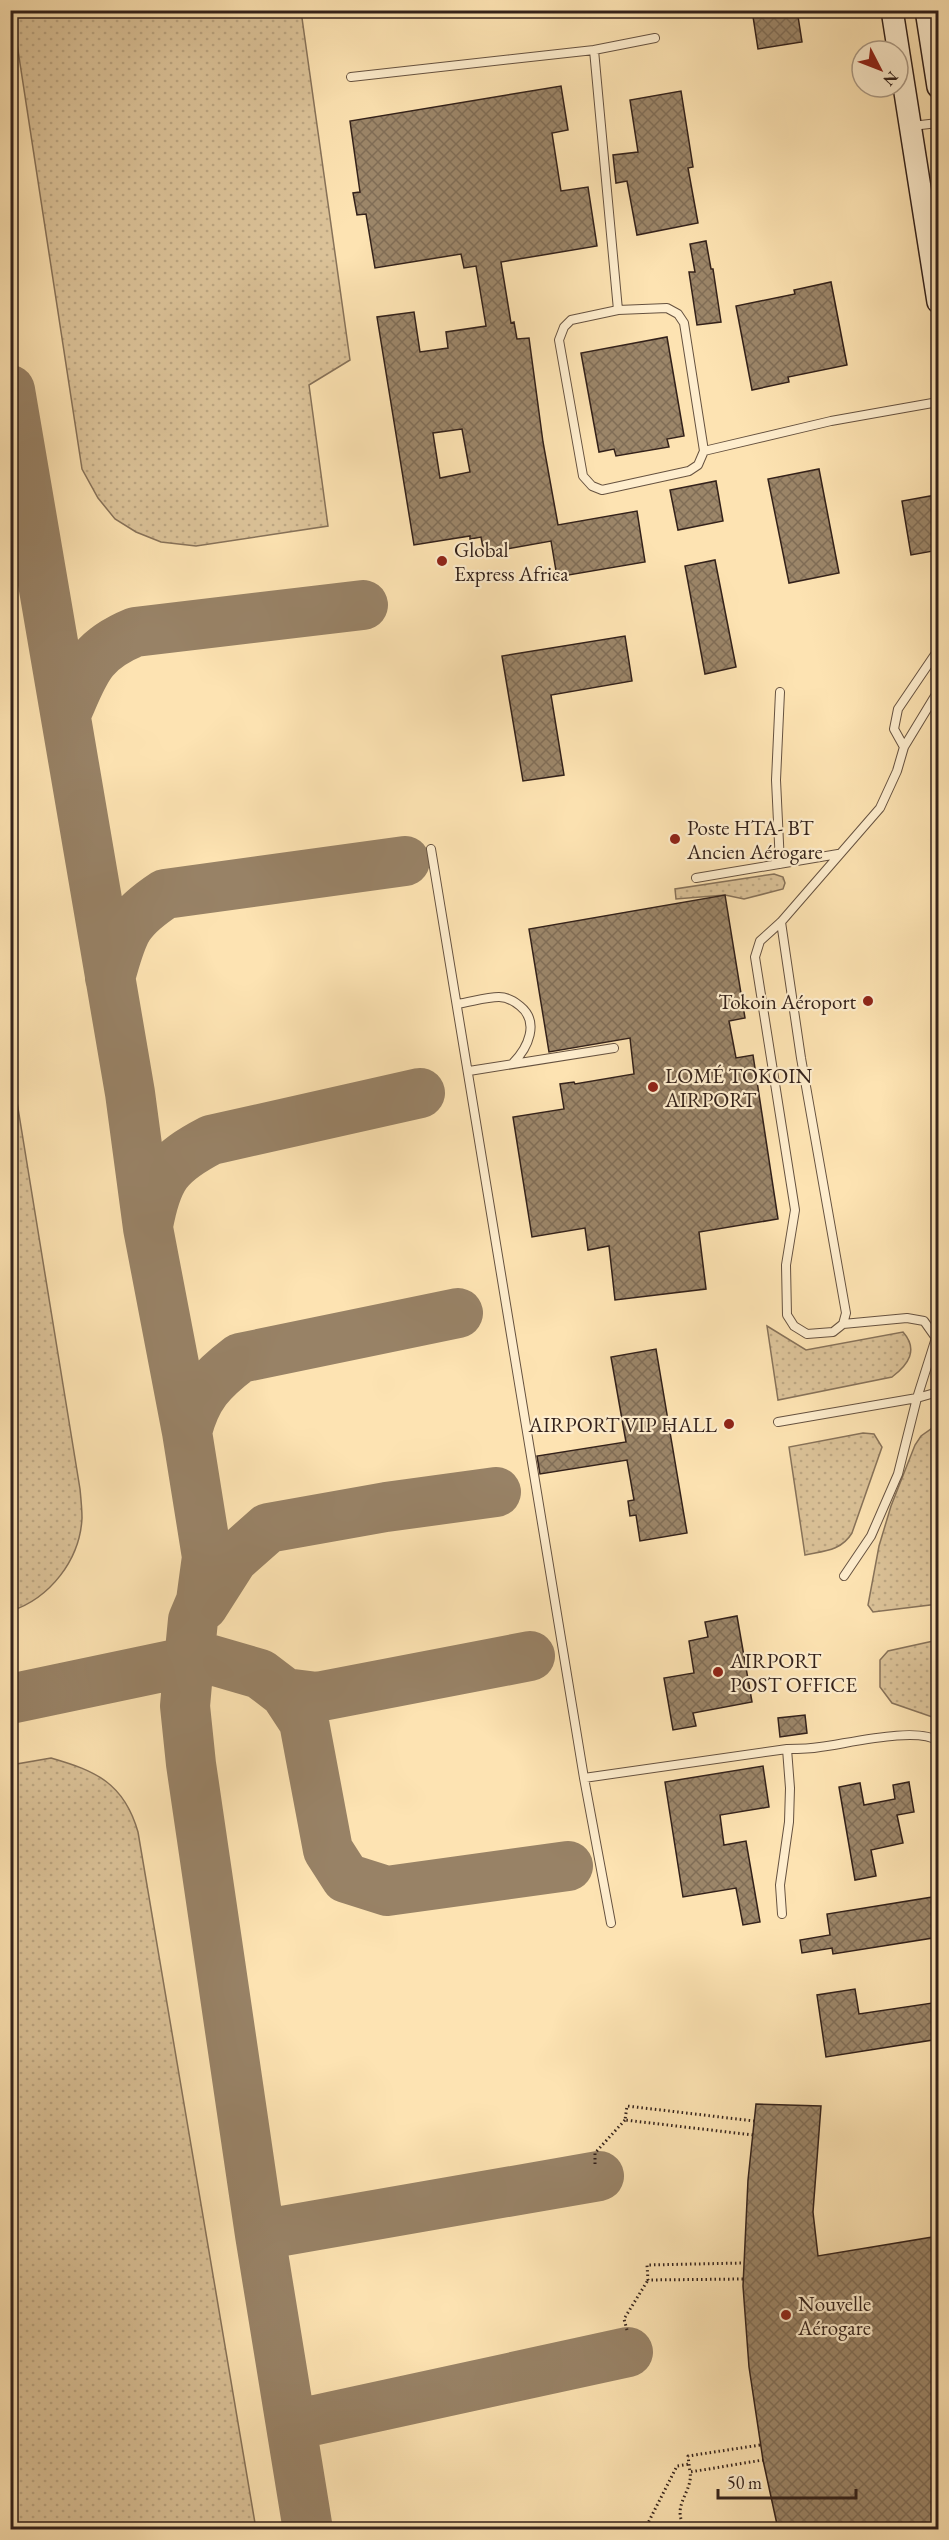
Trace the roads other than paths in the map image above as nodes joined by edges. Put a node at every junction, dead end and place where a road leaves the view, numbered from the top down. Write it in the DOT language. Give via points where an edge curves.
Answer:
graph roads {
  1 [pos="892,10"];
  2 [pos="926,10"];
  3 [pos="655,38"];
  4 [pos="594,50"];
  5 [pos="351,77"];
  6 [pos="939,87"];
  7 [pos="939,123"];
  8 [pos="910,127"];
  9 [pos="939,302"];
  10 [pos="618,310"];
  11 [pos="939,402"];
  12 [pos="704,451"];
  13 [pos="939,650"];
  14 [pos="939,691"];
  15 [pos="780,692"];
  16 [pos="904,747"];
  17 [pos="431,849"];
  18 [pos="838,854"];
  19 [pos="780,864"];
  20 [pos="696,878"];
  21 [pos="781,922"];
  22 [pos="457,1004"];
  23 [pos="614,1048"];
  24 [pos="513,1063"];
  25 [pos="469,1071"];
  26 [pos="843,1324"];
  27 [pos="939,1392"];
  28 [pos="917,1398"];
  29 [pos="778,1422"];
  30 [pos="844,1576"];
  31 [pos="939,1741"];
  32 [pos="787,1749"];
  33 [pos="584,1778"];
  34 [pos="782,1914"];
  35 [pos="611,1923"];
  1 -- 8 [label="main road"];
  2 -- 6 [label="main road"];
  3 -- 4 [label="lane"];
  4 -- 5 [label="lane"];
  4 -- 10 [label="lane"];
  7 -- 8 [label="lane"];
  8 -- 9 [label="main road"];
  10 -- 12 [label="lane" via="667,308 684,323"];
  10 -- 12 [label="lane" via="571,320 559,340 583,476 592,486 602,489 689,471 698,465"];
  11 -- 12 [label="lane" via="831,421"];
  13 -- 16 [label="lane" via="898,709 894,729"];
  14 -- 16 [label="lane"];
  15 -- 19 [label="lane" via="776,780"];
  16 -- 18 [label="lane" via="880,808"];
  17 -- 22 [label="lane"];
  18 -- 19 [label="lane"];
  18 -- 21 [label="lane"];
  19 -- 20 [label="lane"];
  21 -- 26 [label="lane" via="846,1313"];
  21 -- 26 [label="lane" via="760,941 755,957 795,1210 786,1265 787,1315 794,1326 807,1334 834,1332"];
  22 -- 24 [label="lane" via="499,997 513,1000 525,1010 530,1036"];
  22 -- 25 [label="lane"];
  23 -- 24 [label="lane"];
  24 -- 25 [label="lane"];
  25 -- 33 [label="lane"];
  26 -- 28 [label="lane" via="907,1318 924,1321 936,1338"];
  27 -- 28 [label="lane"];
  28 -- 29 [label="lane"];
  28 -- 30 [label="lane" via="898,1474 871,1536"];
  31 -- 32 [label="lane" via="919,1735"];
  32 -- 33 [label="lane"];
  32 -- 34 [label="lane" via="790,1797 780,1886"];
  33 -- 35 [label="lane"];
}
